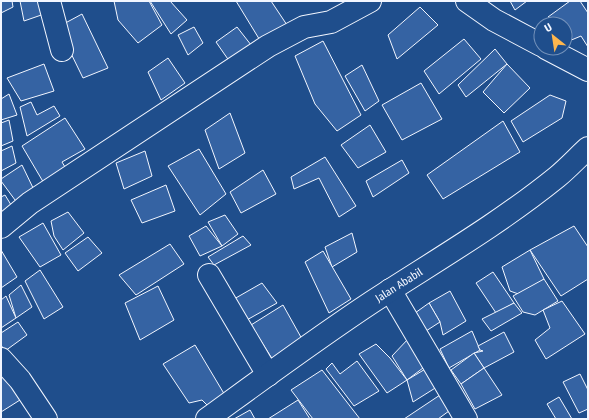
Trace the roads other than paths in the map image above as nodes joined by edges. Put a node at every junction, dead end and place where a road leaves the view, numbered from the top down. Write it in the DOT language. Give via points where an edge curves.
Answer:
graph roads {
  1 [pos="49,1"];
  2 [pos="370,1"];
  3 [pos="467,1"];
  4 [pos="533,41"];
  5 [pos="62,50"];
  6 [pos="561,56"];
  7 [pos="588,70"];
  8 [pos="588,148"];
  9 [pos="1,227"];
  10 [pos="209,275"];
  11 [pos="390,290"];
  12 [pos="1,359"];
  13 [pos="268,375"];
  14 [pos="46,419"];
  15 [pos="207,419"];
  16 [pos="466,419"];
  1 -- 5 [label="street"];
  2 -- 9 [label="street" via="331,22 304,27 268,46 30,203"];
  3 -- 4 [label="street" via="494,20"];
  6 -- 7 [label="street"];
  8 -- 11 [label="street, Jalan Ababil" via="558,176 508,214"];
  10 -- 13 [label="street"];
  11 -- 13 [label="street, Jalan Ababil"];
  11 -- 16 [label="street"];
  12 -- 14 [label="street" via="20,380"];
  13 -- 15 [label="street, Jalan Ababil"];
}
